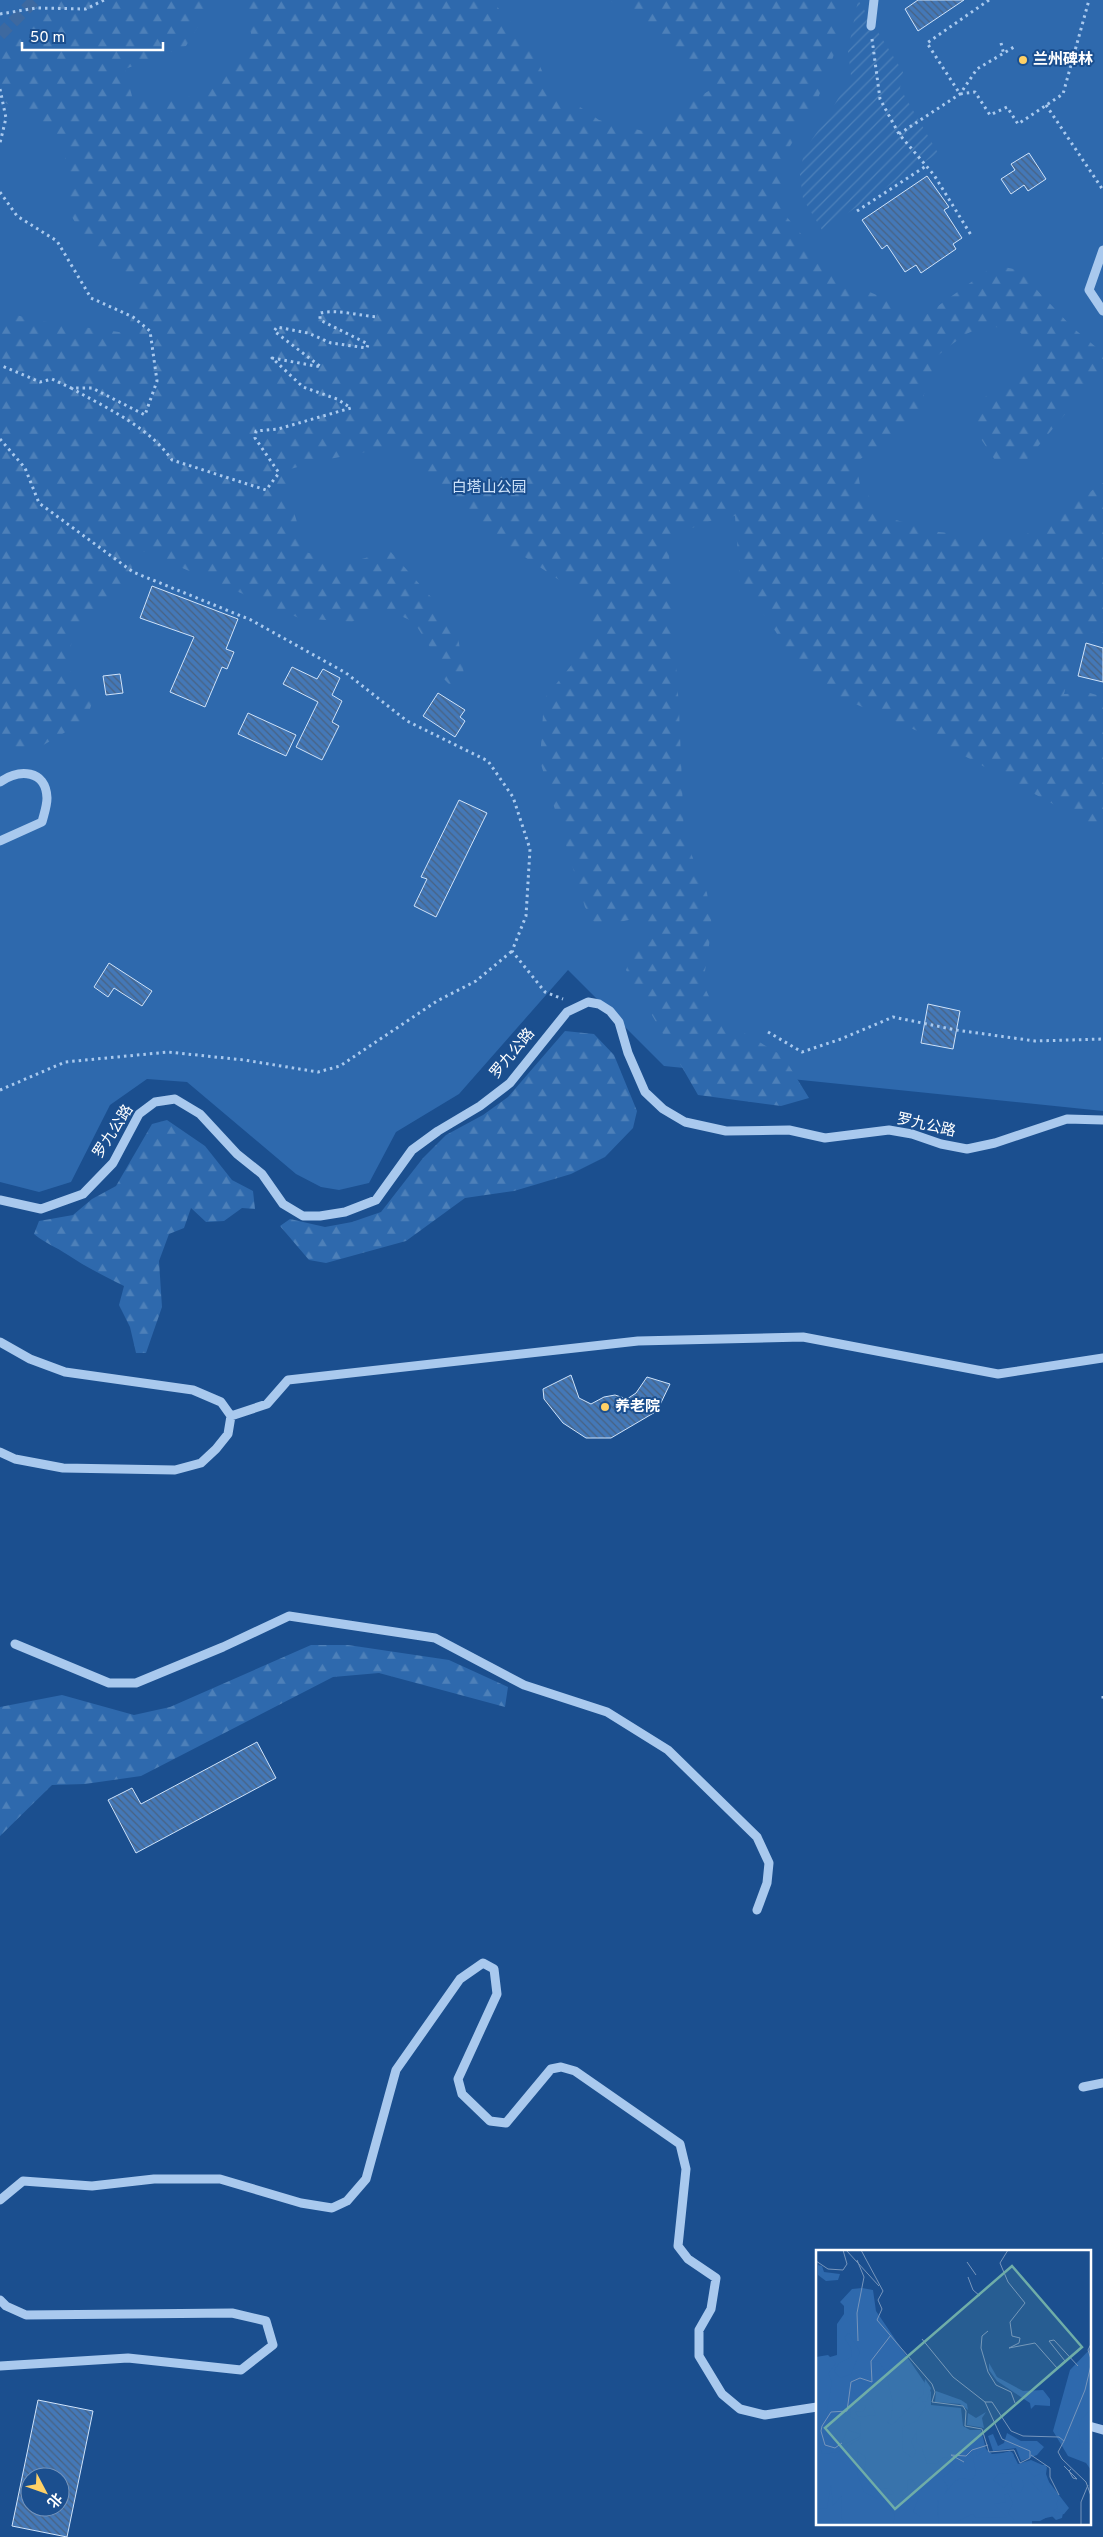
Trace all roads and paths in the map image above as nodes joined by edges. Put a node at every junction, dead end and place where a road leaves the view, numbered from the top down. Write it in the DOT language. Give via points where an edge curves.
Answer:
graph roads {
  1 [pos="104,0"];
  2 [pos="874,0"];
  3 [pos="989,0"];
  4 [pos="1089,0"];
  5 [pos="0,14"];
  6 [pos="871,26"];
  7 [pos="1001,43"];
  8 [pos="1014,47"];
  9 [pos="1004,55"];
  10 [pos="0,89"];
  11 [pos="960,94"];
  12 [pos="1046,105"];
  13 [pos="898,134"];
  14 [pos="0,143"];
  15 [pos="926,166"];
  16 [pos="1103,190"];
  17 [pos="0,192"];
  18 [pos="857,212"];
  19 [pos="971,235"];
  20 [pos="1103,250"];
  21 [pos="1103,311"];
  22 [pos="379,317"];
  23 [pos="0,365"];
  24 [pos="71,388"];
  25 [pos="0,439"];
  26 [pos="0,782"];
  27 [pos="0,842"];
  28 [pos="512,951"];
  29 [pos="588,1002"];
  30 [pos="768,1032"];
  31 [pos="1103,1039"];
  32 [pos="0,1090"];
  33 [pos="1103,1120"];
  34 [pos="0,1200"];
  35 [pos="0,1342"];
  36 [pos="1103,1358"];
  37 [pos="231,1416"];
  38 [pos="0,1452"];
  39 [pos="15,1644"];
  40 [pos="1103,1696"];
  41 [pos="1103,1702"];
  42 [pos="758,1910"];
  43 [pos="1103,2083"];
  44 [pos="1083,2086"];
  45 [pos="0,2200"];
  46 [pos="0,2300"];
  47 [pos="0,2366"];
  48 [pos="816,2407"];
  49 [pos="1090,2426"];
  50 [pos="1103,2430"];
  1 -- 5 [label="path" via="86,9 36,8"];
  2 -- 6 [label="street"];
  3 -- 11 [label="path" via="927,43"];
  4 -- 12 [label="path" via="1063,94"];
  6 -- 13 [label="path" via="880,99"];
  7 -- 9 [label="path"];
  8 -- 9 [label="path"];
  9 -- 11 [label="path" via="977,68"];
  10 -- 14 [label="path" via="6,118"];
  11 -- 12 [label="path" via="974,92 990,115 1007,108 1018,124"];
  11 -- 13 [label="path"];
  12 -- 16 [label="path"];
  13 -- 15 [label="path"];
  15 -- 18 [label="path"];
  15 -- 19 [label="path"];
  17 -- 24 [label="path" via="17,216 57,241 91,298 133,317 150,331 157,381 145,415 92,388"];
  20 -- 21 [label="street" via="1089,290"];
  22 -- 24 [label="path" via="330,311 320,313 320,320 368,344 367,348 331,343 308,333 277,327 274,331 321,367 272,358 303,387 337,399 351,408 256,431 256,438 279,473 266,490 172,460 163,448 127,420"];
  23 -- 24 [label="path" via="40,382 52,379"];
  25 -- 28 [label="path" via="25,468 39,503 133,572 251,620 346,674 407,721 488,761 513,797 530,848 526,916"];
  26 -- 27 [label="street" via="28,772 40,778 46,788 47,800 42,822"];
  28 -- 29 [label="path" via="545,992 564,999 587,997"];
  28 -- 32 [label="path" via="476,981 437,1001 340,1066 318,1072 168,1052 66,1062"];
  29 -- 33 [label="street, 罗九公路" via="610,1011 619,1022 645,1092 663,1109 685,1122 726,1131 789,1130 825,1138 889,1130 967,1149 1067,1119"];
  29 -- 34 [label="street, 罗九公路" via="567,1012 510,1082 480,1106 412,1150 376,1200 345,1212 303,1216 283,1204 262,1174 237,1154 200,1114 174,1099 156,1102 139,1114 114,1163 83,1194 41,1209"];
  30 -- 31 [label="path" via="802,1052 894,1017 1035,1041"];
  35 -- 37 [label="street" via="30,1359 65,1372 193,1390 221,1402"];
  36 -- 37 [label="street" via="998,1374 803,1336 638,1341 288,1380 267,1404"];
  37 -- 38 [label="street" via="228,1434 216,1449 201,1463 175,1470 64,1468"];
  39 -- 42 [label="street" via="109,1683 136,1683 289,1616 436,1638 524,1685 607,1712 668,1750 757,1837 769,1863 767,1883"];
  40 -- 41 [label="path"];
  43 -- 44 [label="street"];
  45 -- 48 [label="street" via="23,2181 92,2186 154,2179 220,2179 301,2203 332,2208 347,2201 366,2179 396,2070 460,1979 483,1963 494,1969 497,1994 458,2080 462,2094 490,2121 506,2123 551,2069 561,2067 576,2071 680,2144 686,2169 678,2246 688,2259 716,2278 711,2309 699,2330 699,2356 722,2394 740,2409 765,2415"];
  46 -- 47 [label="street" via="26,2315 232,2313 266,2321 273,2346 241,2370 128,2358"];
  49 -- 50 [label="street"];
}
